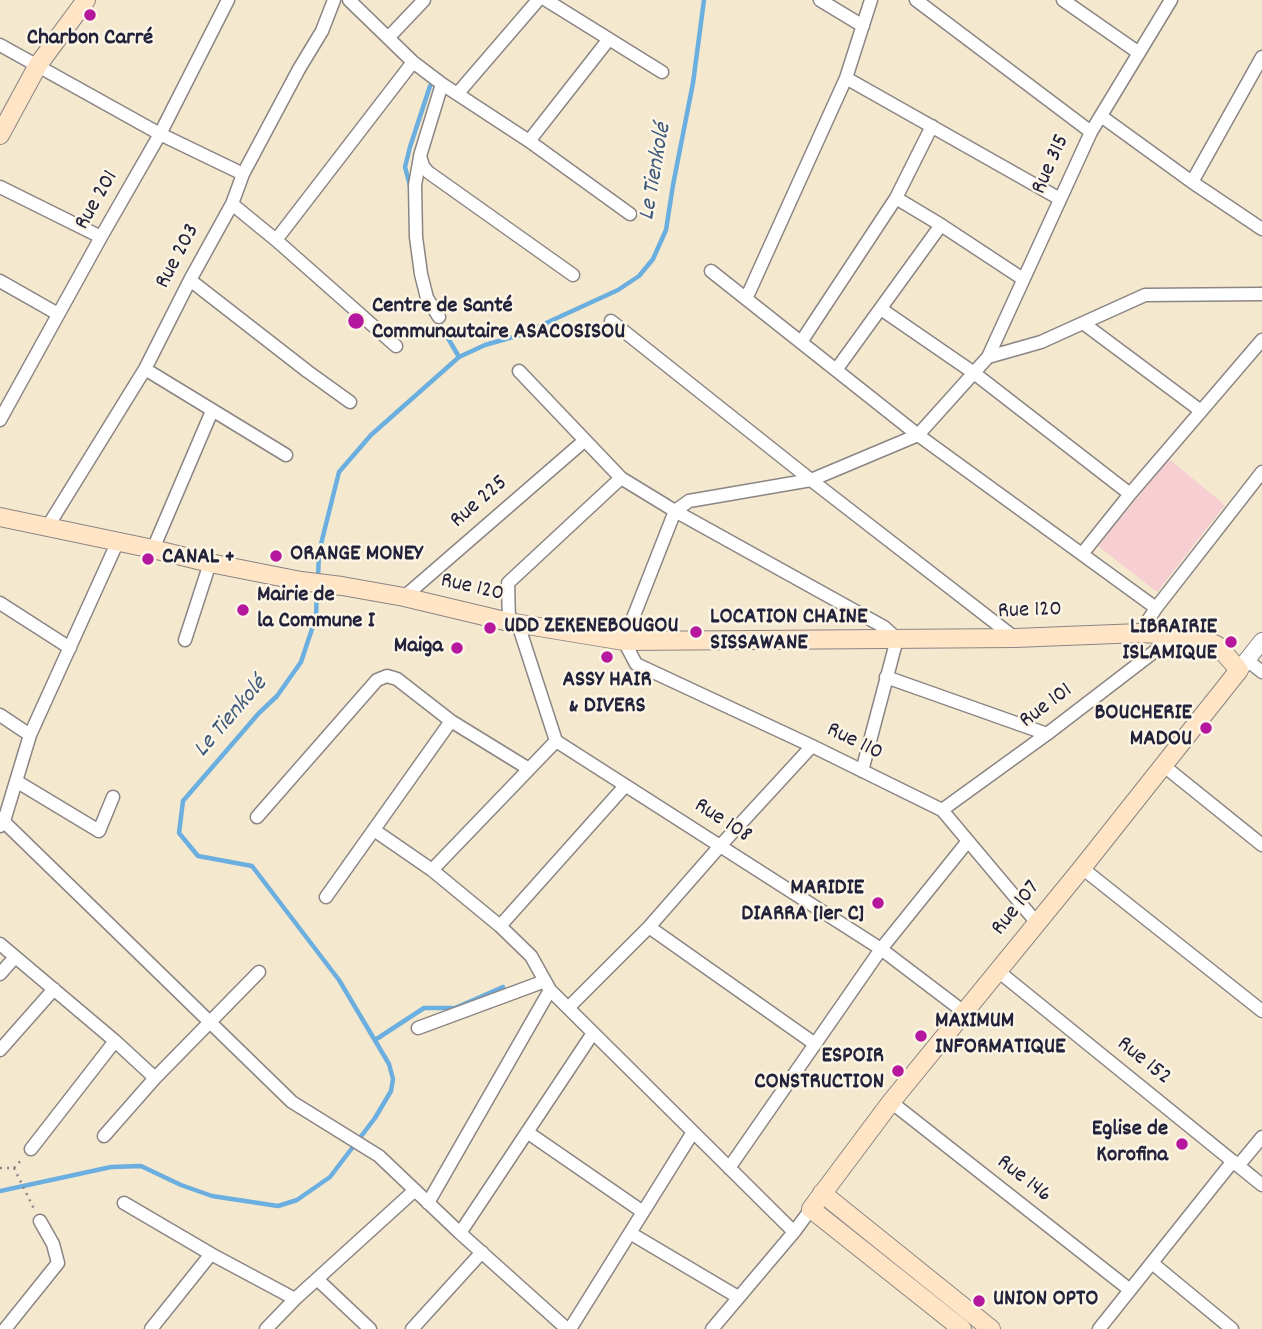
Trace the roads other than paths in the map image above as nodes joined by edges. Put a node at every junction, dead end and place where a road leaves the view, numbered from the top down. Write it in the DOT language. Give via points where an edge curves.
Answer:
graph roads {
  1 [pos="228,0"];
  2 [pos="334,0"];
  3 [pos="349,0"];
  4 [pos="424,0"];
  5 [pos="538,0"];
  6 [pos="546,0"];
  7 [pos="820,0"];
  8 [pos="871,0"];
  9 [pos="916,0"];
  10 [pos="1063,0"];
  11 [pos="1171,0"];
  12 [pos="77,3"];
  13 [pos="863,26"];
  14 [pos="388,38"];
  15 [pos="609,39"];
  16 [pos="0,45"];
  17 [pos="1139,53"];
  18 [pos="1262,57"];
  19 [pos="413,62"];
  20 [pos="38,65"];
  21 [pos="662,72"];
  22 [pos="846,78"];
  23 [pos="442,84"];
  24 [pos="458,93"];
  25 [pos="1101,116"];
  26 [pos="932,126"];
  27 [pos="1091,132"];
  28 [pos="160,134"];
  29 [pos="0,135"];
  30 [pos="528,141"];
  31 [pos="420,156"];
  32 [pos="243,174"];
  33 [pos="1192,182"];
  34 [pos="0,187"];
  35 [pos="896,198"];
  36 [pos="1060,199"];
  37 [pos="232,204"];
  38 [pos="630,214"];
  39 [pos="941,225"];
  40 [pos="1262,229"];
  41 [pos="101,237"];
  42 [pos="276,240"];
  43 [pos="711,271"];
  44 [pos="573,275"];
  45 [pos="1023,279"];
  46 [pos="190,280"];
  47 [pos="0,281"];
  48 [pos="1262,293"];
  49 [pos="746,299"];
  50 [pos="881,309"];
  51 [pos="58,314"];
  52 [pos="439,317"];
  53 [pos="611,321"];
  54 [pos="1083,323"];
  55 [pos="1262,340"];
  56 [pos="801,342"];
  57 [pos="396,346"];
  58 [pos="988,357"];
  59 [pos="145,369"];
  60 [pos="519,370"];
  61 [pos="836,370"];
  62 [pos="974,373"];
  63 [pos="350,402"];
  64 [pos="212,411"];
  65 [pos="1201,411"];
  66 [pos="0,420"];
  67 [pos="918,435"];
  68 [pos="584,441"];
  69 [pos="286,455"];
  70 [pos="1262,472"];
  71 [pos="621,478"];
  72 [pos="811,481"];
  73 [pos="1130,494"];
  74 [pos="675,511"];
  75 [pos="0,517"];
  76 [pos="48,526"];
  77 [pos="118,541"];
  78 [pos="153,549"];
  79 [pos="1082,554"];
  80 [pos="210,563"];
  81 [pos="404,597"];
  82 [pos="0,603"];
  83 [pos="1156,608"];
  84 [pos="513,623"];
  85 [pos="1140,633"];
  86 [pos="1184,636"];
  87 [pos="1015,638"];
  88 [pos="897,639"];
  89 [pos="185,640"];
  90 [pos="624,641"];
  91 [pos="1262,641"];
  92 [pos="70,648"];
  93 [pos="1243,665"];
  94 [pos="1262,672"];
  95 [pos="886,677"];
  96 [pos="0,715"];
  97 [pos="450,721"];
  98 [pos="1047,734"];
  99 [pos="30,735"];
  100 [pos="556,741"];
  101 [pos="812,746"];
  102 [pos="1164,766"];
  103 [pos="529,769"];
  104 [pos="862,771"];
  105 [pos="16,781"];
  106 [pos="625,786"];
  107 [pos="113,797"];
  108 [pos="942,810"];
  109 [pos="257,817"];
  110 [pos="1,822"];
  111 [pos="374,830"];
  112 [pos="968,841"];
  113 [pos="1262,845"];
  114 [pos="720,846"];
  115 [pos="1082,868"];
  116 [pos="432,870"];
  117 [pos="326,897"];
  118 [pos="1037,923"];
  119 [pos="500,926"];
  120 [pos="649,927"];
  121 [pos="0,944"];
  122 [pos="881,949"];
  123 [pos="15,957"];
  124 [pos="998,971"];
  125 [pos="259,972"];
  126 [pos="0,974"];
  127 [pos="547,985"];
  128 [pos="54,989"];
  129 [pos="568,1008"];
  130 [pos="1262,1011"];
  131 [pos="964,1012"];
  132 [pos="211,1022"];
  133 [pos="418,1028"];
  134 [pos="593,1033"];
  135 [pos="114,1041"];
  136 [pos="815,1044"];
  137 [pos="0,1050"];
  138 [pos="155,1079"];
  139 [pos="891,1102"];
  140 [pos="527,1132"];
  141 [pos="693,1132"];
  142 [pos="104,1136"];
  143 [pos="1262,1137"];
  144 [pos="30,1149"];
  145 [pos="1236,1164"];
  146 [pos="730,1168"];
  147 [pos="1262,1185"];
  148 [pos="415,1190"];
  149 [pos="822,1194"];
  150 [pos="124,1203"];
  151 [pos="428,1203"];
  152 [pos="811,1209"];
  153 [pos="643,1212"];
  154 [pos="40,1221"];
  155 [pos="794,1232"];
  156 [pos="460,1233"];
  157 [pos="630,1233"];
  158 [pos="482,1252"];
  159 [pos="211,1254"];
  160 [pos="1152,1263"];
  161 [pos="317,1279"];
  162 [pos="1130,1290"];
  163 [pos="738,1297"];
  164 [pos="295,1299"];
  165 [pos="5,1329"];
  166 [pos="151,1329"];
  167 [pos="266,1329"];
  168 [pos="370,1329"];
  169 [pos="412,1329"];
  170 [pos="568,1329"];
  171 [pos="712,1329"];
  172 [pos="962,1329"];
  173 [pos="991,1329"];
  174 [pos="1099,1329"];
  175 [pos="1232,1329"];
  1 -- 28 [label="street, Rue 201"];
  2 -- 32 [label="street, Rue 203" via="323,31"];
  3 -- 14 [label="street"];
  4 -- 14 [label="street"];
  5 -- 24 [label="street"];
  6 -- 15 [label="street"];
  7 -- 13 [label="street"];
  8 -- 13 [label="street"];
  9 -- 27 [label="street"];
  10 -- 17 [label="street"];
  11 -- 17 [label="street, Rue 315"];
  12 -- 20 [label="main road"];
  13 -- 22 [label="street"];
  14 -- 19 [label="street"];
  15 -- 21 [label="street"];
  15 -- 30 [label="street"];
  16 -- 20 [label="street"];
  17 -- 25 [label="street, Rue 315"];
  18 -- 33 [label="street"];
  19 -- 23 [label="street"];
  19 -- 42 [label="street"];
  20 -- 28 [label="street"];
  20 -- 29 [label="main road"];
  22 -- 26 [label="street"];
  22 -- 49 [label="street"];
  23 -- 24 [label="street"];
  23 -- 31 [label="street"];
  24 -- 30 [label="street"];
  25 -- 27 [label="street, Rue 315"];
  25 -- 33 [label="street"];
  26 -- 35 [label="street"];
  26 -- 36 [label="street"];
  27 -- 36 [label="street, Rue 315"];
  28 -- 32 [label="street"];
  28 -- 41 [label="street, Rue 201"];
  30 -- 38 [label="street"];
  31 -- 44 [label="street" via="428,172"];
  31 -- 52 [label="street" via="415,185 416,237 427,298"];
  32 -- 37 [label="street, Rue 203"];
  33 -- 40 [label="street"];
  34 -- 41 [label="street"];
  35 -- 39 [label="street"];
  35 -- 56 [label="street"];
  36 -- 45 [label="street, Rue 315"];
  37 -- 42 [label="street"];
  37 -- 46 [label="street, Rue 203"];
  39 -- 45 [label="street"];
  39 -- 50 [label="street"];
  41 -- 51 [label="street, Rue 201"];
  42 -- 57 [label="street"];
  43 -- 49 [label="street"];
  45 -- 58 [label="street, Rue 315"];
  46 -- 59 [label="street, Rue 203"];
  46 -- 63 [label="street"];
  47 -- 51 [label="street"];
  48 -- 54 [label="street" via="1146,295"];
  49 -- 56 [label="street"];
  50 -- 61 [label="street"];
  50 -- 62 [label="street"];
  51 -- 66 [label="street, Rue 201"];
  53 -- 72 [label="street"];
  54 -- 58 [label="street" via="1041,342"];
  54 -- 65 [label="street"];
  55 -- 65 [label="street"];
  56 -- 61 [label="street"];
  58 -- 62 [label="street, Rue 315"];
  59 -- 64 [label="street"];
  59 -- 76 [label="street, Rue 203"];
  60 -- 68 [label="street"];
  61 -- 67 [label="street"];
  62 -- 67 [label="street, Rue 315"];
  62 -- 73 [label="street"];
  64 -- 69 [label="street"];
  64 -- 78 [label="street"];
  65 -- 73 [label="street"];
  67 -- 72 [label="street"];
  67 -- 79 [label="street"];
  68 -- 71 [label="street"];
  68 -- 81 [label="street, Rue 225"];
  70 -- 83 [label="street"];
  71 -- 74 [label="street"];
  71 -- 84 [label="street" via="508,583"];
  72 -- 74 [label="street" via="689,500"];
  72 -- 87 [label="street"];
  73 -- 79 [label="street"];
  74 -- 88 [label="street" via="884,627"];
  74 -- 90 [label="street"];
  75 -- 76 [label="main road, Rue 120"];
  76 -- 77 [label="main road, Rue 120"];
  77 -- 78 [label="main road, Rue 120"];
  77 -- 92 [label="street"];
  78 -- 80 [label="main road, Rue 120"];
  79 -- 83 [label="street"];
  80 -- 81 [label="main road, Rue 120"];
  80 -- 89 [label="street"];
  81 -- 84 [label="main road, Rue 120"];
  82 -- 92 [label="street"];
  83 -- 85 [label="street"];
  84 -- 90 [label="main road, Rue 120"];
  84 -- 100 [label="street"];
  85 -- 86 [label="main road, Rue 120"];
  85 -- 87 [label="main road, Rue 120"];
  86 -- 93 [label="main road" via="1208,641"];
  86 -- 98 [label="street, Rue 101"];
  87 -- 88 [label="main road, Rue 120"];
  88 -- 90 [label="main road, Rue 120"];
  88 -- 95 [label="street"];
  90 -- 101 [label="street, Rue 110" via="636,664"];
  91 -- 93 [label="street, Rue 107"];
  92 -- 99 [label="street"];
  93 -- 94 [label="street"];
  93 -- 102 [label="main road, Rue 107"];
  95 -- 98 [label="street"];
  95 -- 104 [label="street"];
  96 -- 99 [label="street"];
  97 -- 103 [label="street"];
  97 -- 109 [label="street" via="397,680 387,676 377,680"];
  97 -- 111 [label="street"];
  98 -- 108 [label="street, Rue 101"];
  99 -- 105 [label="street"];
  100 -- 103 [label="street"];
  100 -- 106 [label="street, Rue 108"];
  101 -- 104 [label="street, Rue 110"];
  101 -- 114 [label="street"];
  102 -- 113 [label="street"];
  102 -- 115 [label="main road, Rue 107"];
  103 -- 116 [label="street"];
  104 -- 108 [label="street, Rue 110"];
  105 -- 107 [label="street" via="99,831"];
  105 -- 110 [label="street"];
  106 -- 114 [label="street, Rue 108"];
  106 -- 119 [label="street"];
  108 -- 112 [label="street, Rue 110"];
  110 -- 132 [label="street"];
  111 -- 116 [label="street"];
  111 -- 117 [label="street"];
  112 -- 118 [label="street, Rue 110"];
  112 -- 122 [label="street"];
  114 -- 120 [label="street"];
  114 -- 122 [label="street, Rue 108"];
  115 -- 118 [label="main road, Rue 107"];
  115 -- 130 [label="street"];
  116 -- 119 [label="street"];
  118 -- 124 [label="main road, Rue 107"];
  119 -- 127 [label="street" via="531,956"];
  120 -- 129 [label="street"];
  120 -- 136 [label="street"];
  121 -- 123 [label="street"];
  122 -- 131 [label="street, Rue 108"];
  122 -- 136 [label="street"];
  123 -- 126 [label="street"];
  123 -- 128 [label="street"];
  124 -- 131 [label="main road, Rue 107"];
  124 -- 145 [label="street, Rue 152"];
  125 -- 132 [label="street"];
  127 -- 129 [label="street"];
  127 -- 133 [label="street"];
  127 -- 151 [label="street"];
  128 -- 135 [label="street"];
  128 -- 137 [label="street"];
  129 -- 134 [label="street"];
  131 -- 139 [label="main road, Rue 107"];
  132 -- 138 [label="street"];
  132 -- 148 [label="street" via="292,1102 379,1156"];
  134 -- 140 [label="street"];
  134 -- 141 [label="street"];
  135 -- 138 [label="street"];
  135 -- 144 [label="street"];
  136 -- 146 [label="street"];
  138 -- 142 [label="street"];
  139 -- 149 [label="main road, Rue 107"];
  139 -- 162 [label="street, Rue 146"];
  140 -- 153 [label="street"];
  140 -- 156 [label="street"];
  141 -- 146 [label="street"];
  141 -- 153 [label="street"];
  143 -- 145 [label="street"];
  145 -- 147 [label="street, Rue 152"];
  145 -- 160 [label="street"];
  146 -- 155 [label="street"];
  148 -- 151 [label="street"];
  148 -- 161 [label="street"];
  149 -- 152 [label="main road, Rue 107"];
  149 -- 173 [label="main road"];
  150 -- 159 [label="street"];
  151 -- 156 [label="street"];
  152 -- 155 [label="street"];
  152 -- 172 [label="main road"];
  153 -- 157 [label="street"];
  154 -- 165 [label="street" via="58,1263"];
  155 -- 163 [label="street"];
  156 -- 158 [label="street"];
  157 -- 163 [label="street"];
  157 -- 170 [label="street"];
  158 -- 169 [label="street"];
  158 -- 170 [label="street"];
  159 -- 164 [label="street"];
  159 -- 166 [label="street"];
  160 -- 162 [label="street"];
  160 -- 175 [label="street"];
  161 -- 164 [label="street"];
  161 -- 168 [label="street"];
  162 -- 174 [label="street"];
  163 -- 171 [label="street"];
  164 -- 167 [label="street"];
}
